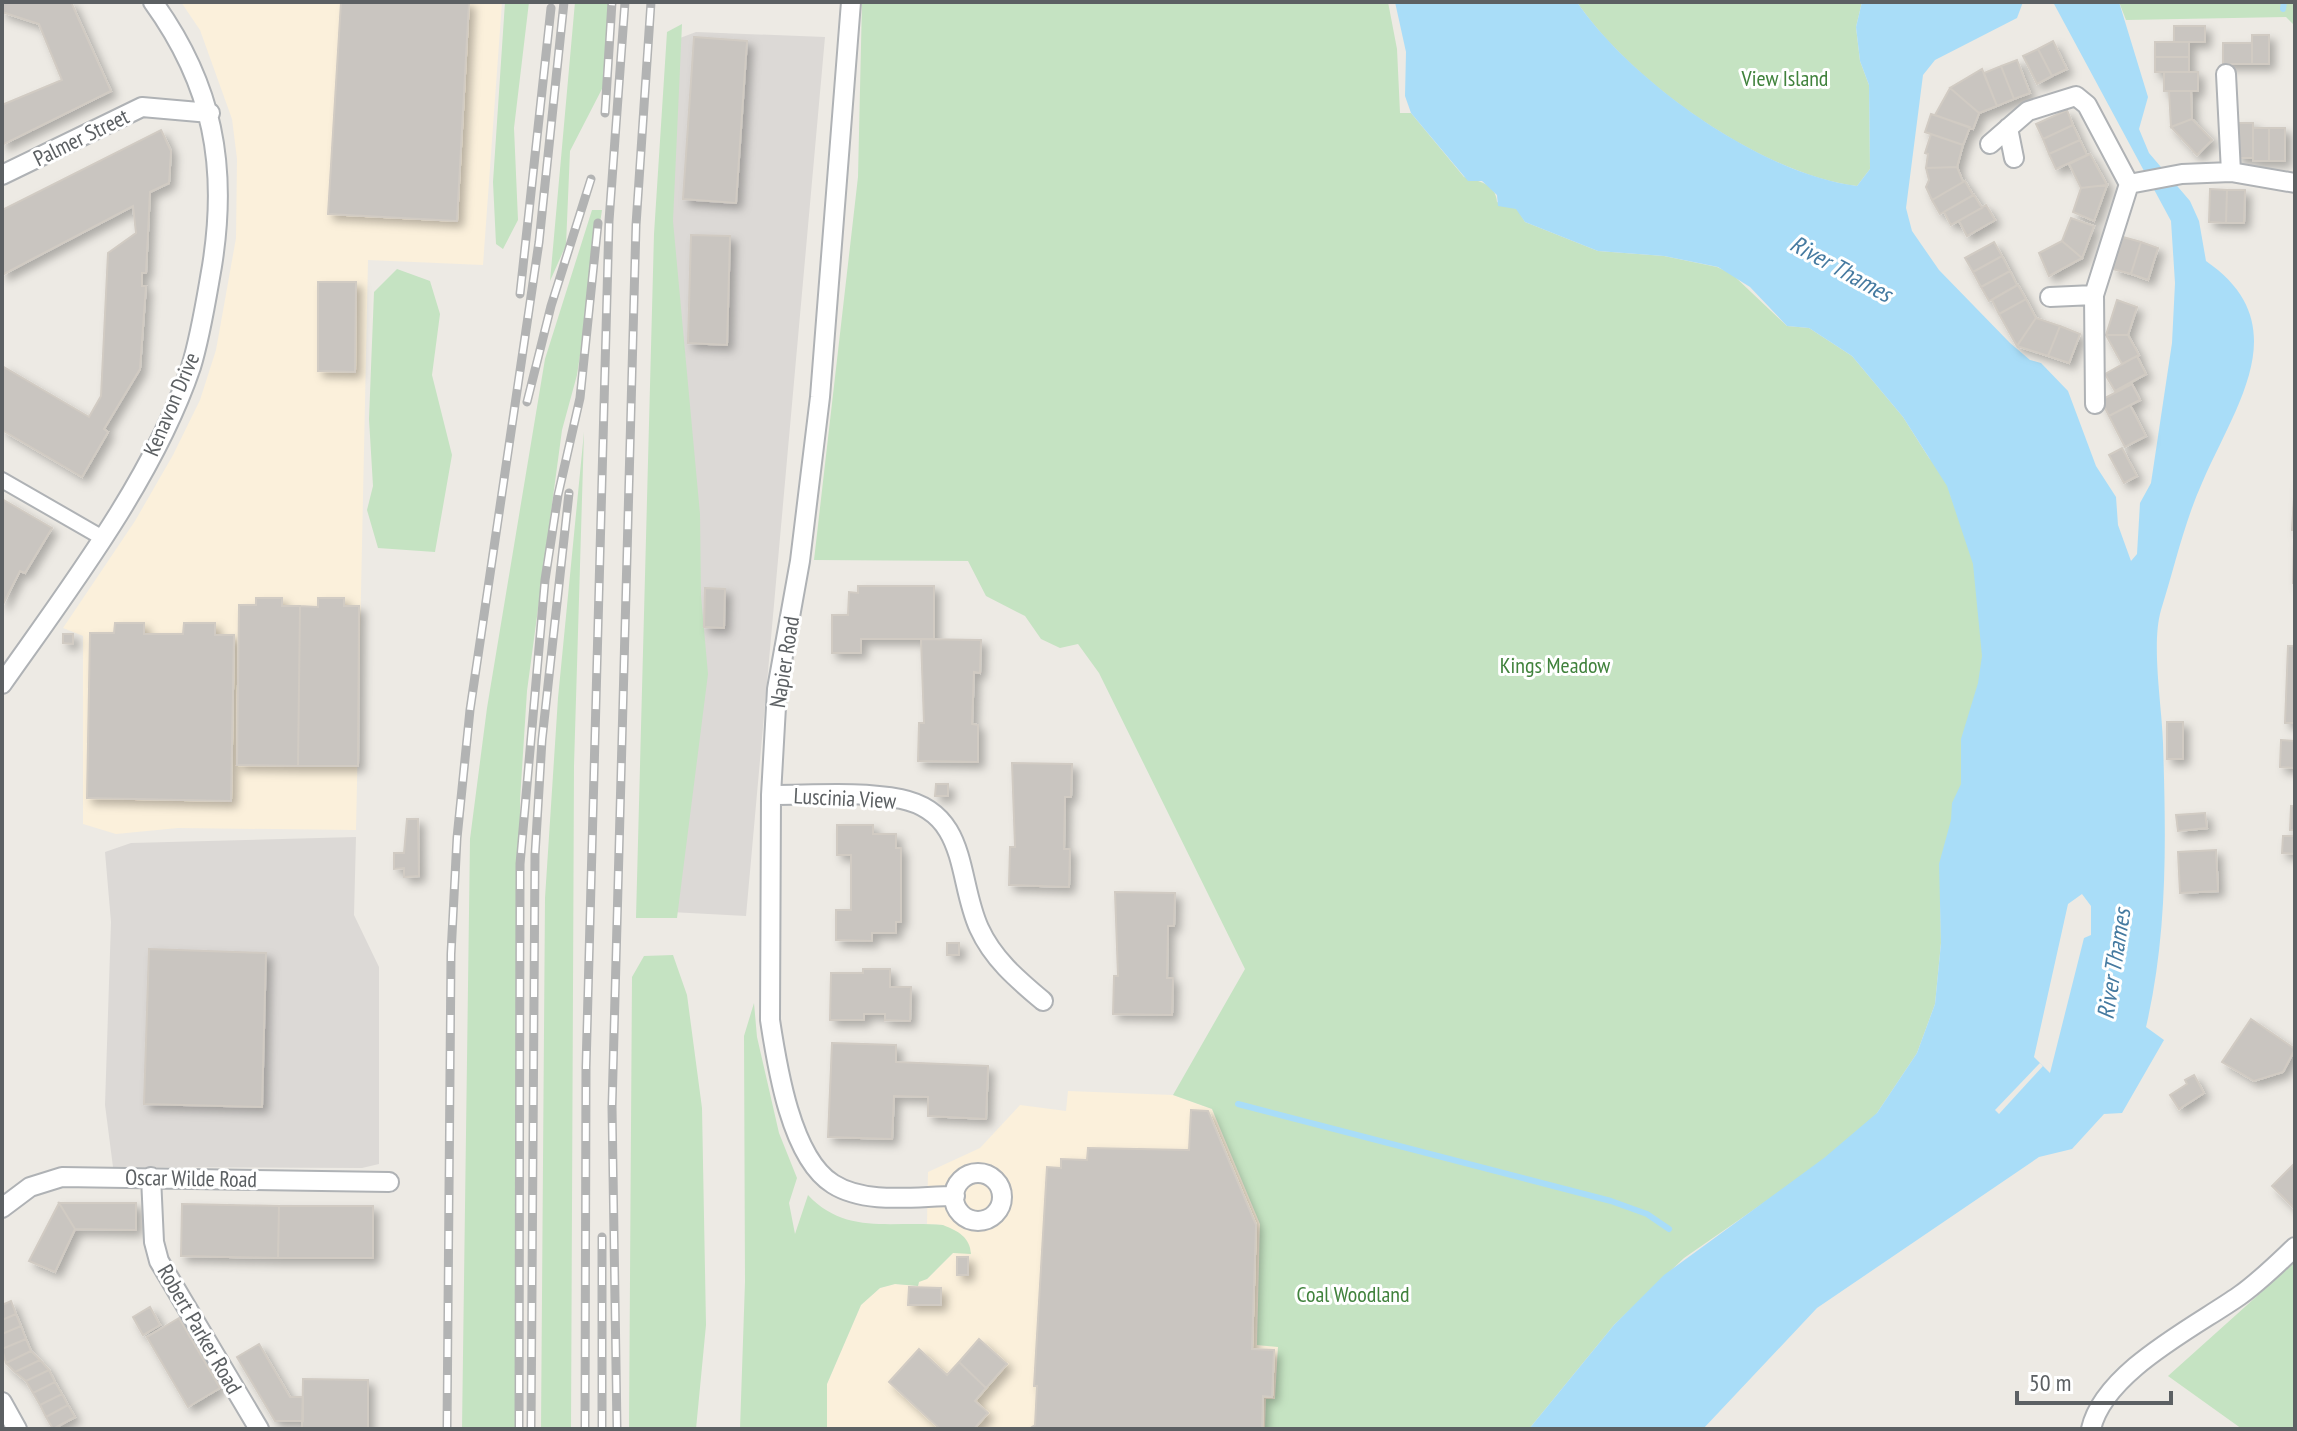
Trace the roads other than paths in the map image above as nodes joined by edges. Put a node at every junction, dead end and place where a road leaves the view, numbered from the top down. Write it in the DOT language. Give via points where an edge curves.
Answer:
graph roads {
  1 [pos="153,2"];
  2 [pos="851,2"];
  3 [pos="2226,74"];
  4 [pos="210,113"];
  5 [pos="2008,128"];
  6 [pos="1990,144"];
  7 [pos="2014,158"];
  8 [pos="2231,172"];
  9 [pos="2,175"];
  10 [pos="2136,183"];
  11 [pos="2295,183"];
  12 [pos="2094,295"];
  13 [pos="2050,297"];
  14 [pos="2095,404"];
  15 [pos="2,480"];
  16 [pos="101,537"];
  17 [pos="2,684"];
  18 [pos="771,795"];
  19 [pos="1043,1001"];
  20 [pos="151,1177"];
  21 [pos="389,1182"];
  22 [pos="955,1196"];
  23 [pos="2,1208"];
  24 [pos="2295,1247"];
  25 [pos="2,1402"];
  26 [pos="17,1429"];
  27 [pos="259,1429"];
  28 [pos="2091,1429"];
  1 -- 4 [label="street, Kenavon Drive" via="172,29"];
  2 -- 18 [label="street, Napier Road" via="820,397 800,561 777,689"];
  3 -- 8 [label="street"];
  4 -- 9 [label="street, Palmer Street" via="142,107"];
  4 -- 16 [label="street, Kenavon Drive" via="218,213 199,336 169,419"];
  5 -- 6 [label="street"];
  5 -- 7 [label="street"];
  5 -- 10 [label="street" via="2028,111 2076,96"];
  8 -- 10 [label="street"];
  8 -- 11 [label="street"];
  10 -- 12 [label="street"];
  12 -- 13 [label="street"];
  12 -- 14 [label="street"];
  15 -- 16 [label="street"];
  16 -- 17 [label="street, Kenavon Drive"];
  18 -- 19 [label="street, Luscinia View" via="904,800 933,814 954,840 973,914 994,956"];
  18 -- 22 [label="street, Napier Road" via="770,1020 787,1100 809,1160 848,1191"];
  20 -- 21 [label="street, Oscar Wilde Road"];
  20 -- 23 [label="street, Oscar Wilde Road" via="62,1177 30,1187"];
  20 -- 27 [label="street, Robert Parker Road" via="159,1261"];
  24 -- 28 [label="street" via="2241,1294 2134,1369 2095,1409"];
  25 -- 26 [label="street"];
}
